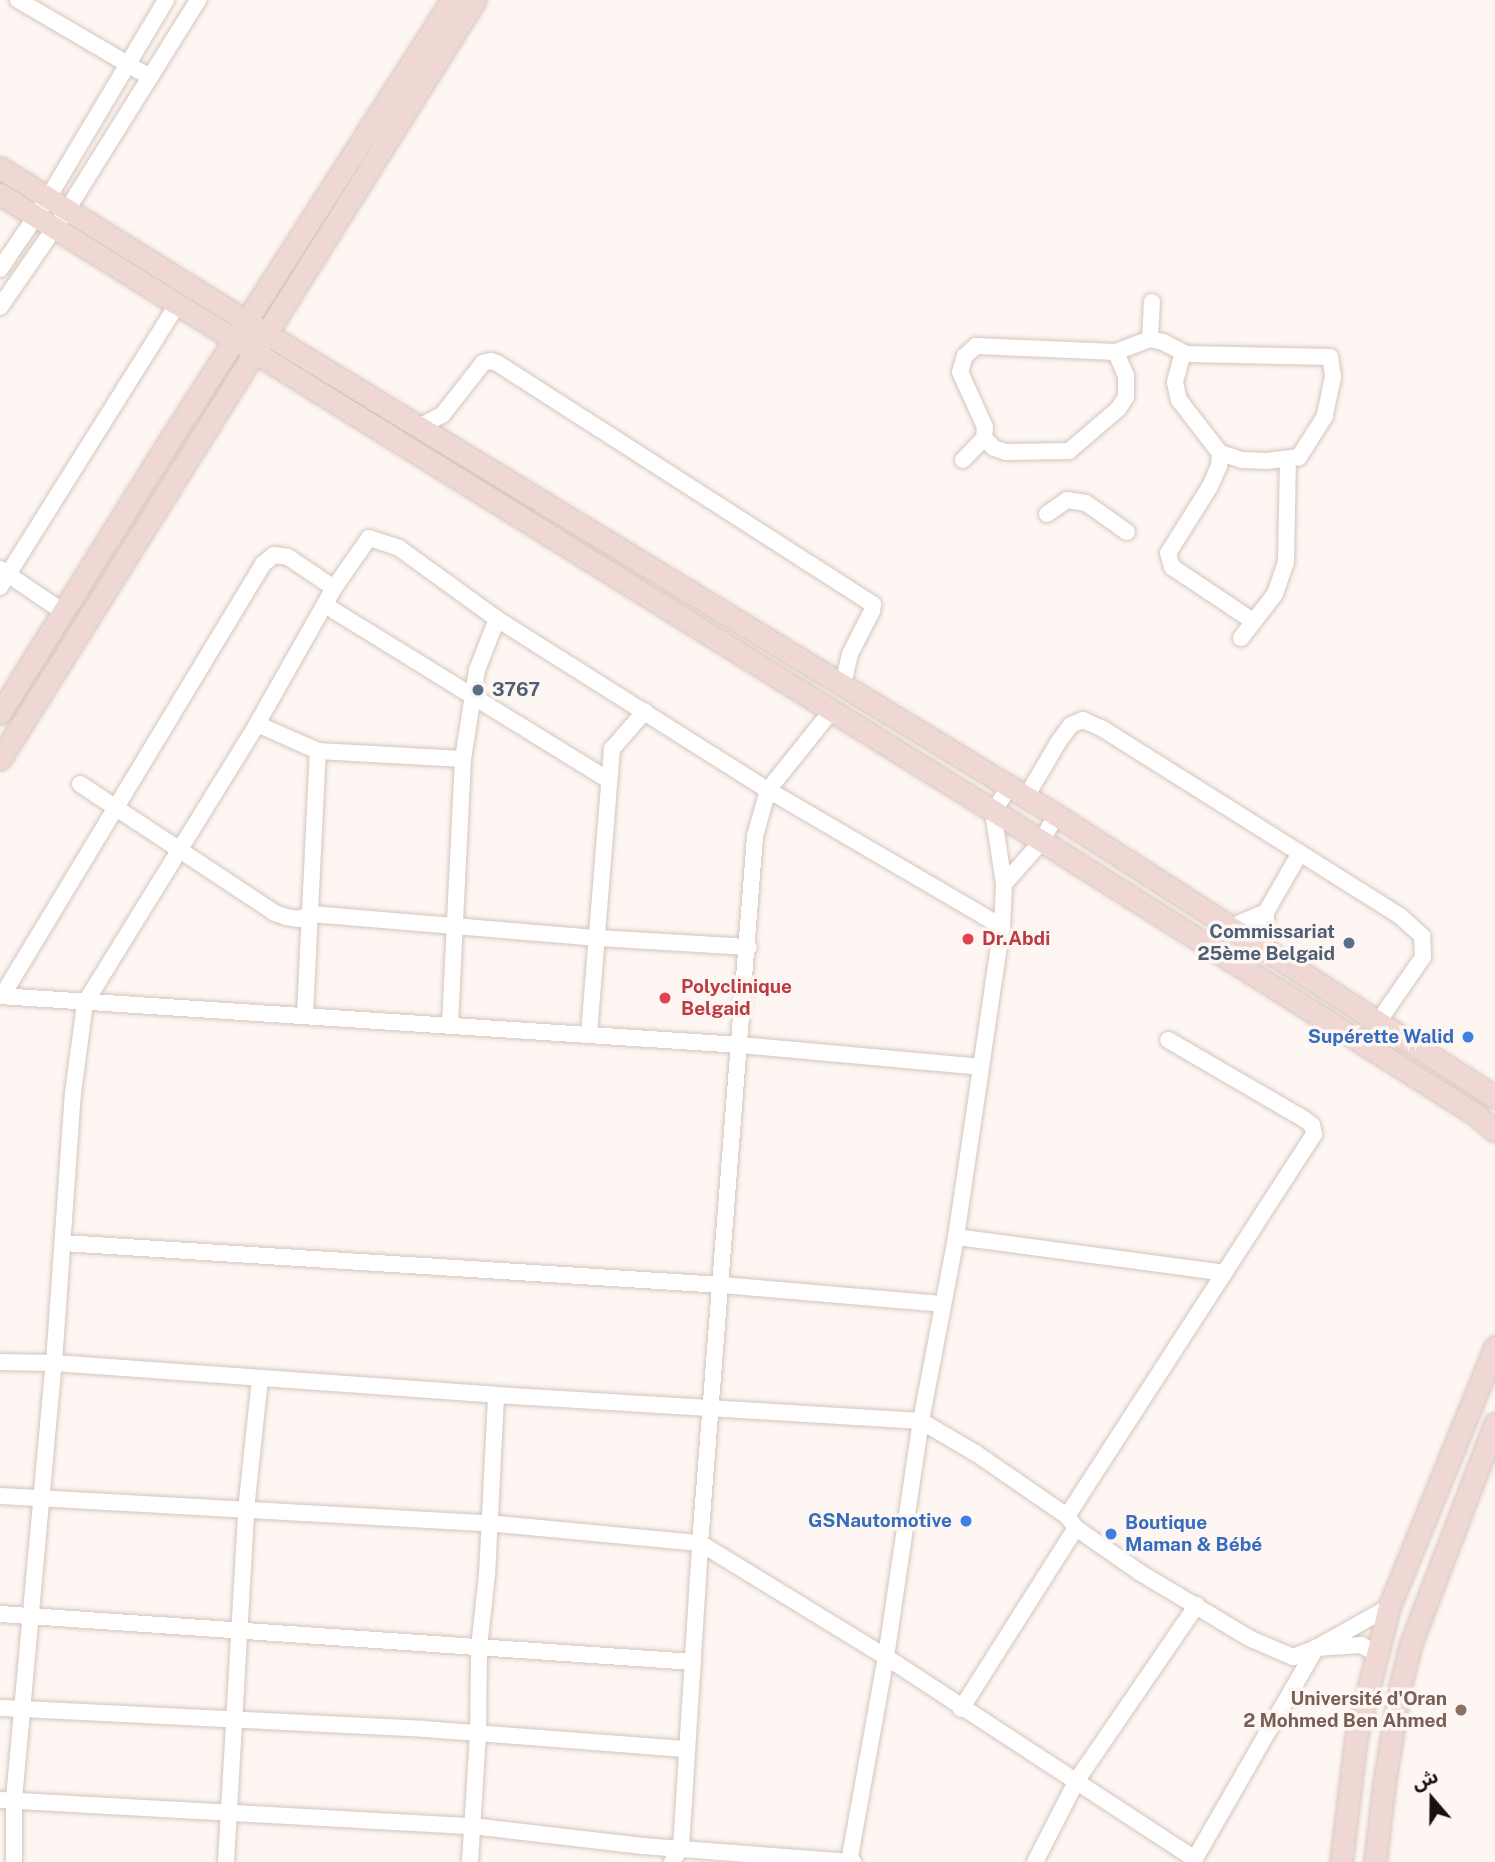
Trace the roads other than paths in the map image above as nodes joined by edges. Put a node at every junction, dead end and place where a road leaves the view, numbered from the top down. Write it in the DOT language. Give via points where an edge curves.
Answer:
graph roads {
  1 [pos="18,0"];
  2 [pos="166,0"];
  3 [pos="198,0"];
  4 [pos="452,0"];
  5 [pos="475,0"];
  6 [pos="127,64"];
  7 [pos="150,77"];
  8 [pos="0,168"];
  9 [pos="0,194"];
  10 [pos="48,198"];
  11 [pos="52,217"];
  12 [pos="0,269"];
  13 [pos="1152,302"];
  14 [pos="177,304"];
  15 [pos="0,307"];
  16 [pos="265,334"];
  17 [pos="245,338"];
  18 [pos="1150,339"];
  19 [pos="1116,352"];
  20 [pos="1183,353"];
  21 [pos="443,414"];
  22 [pos="418,427"];
  23 [pos="984,438"];
  24 [pos="443,442"];
  25 [pos="1220,453"];
  26 [pos="963,460"];
  27 [pos="1288,460"];
  28 [pos="1047,514"];
  29 [pos="1127,532"];
  30 [pos="3,576"];
  31 [pos="334,588"];
  32 [pos="325,605"];
  33 [pos="62,611"];
  34 [pos="497,619"];
  35 [pos="1254,621"];
  36 [pos="1241,638"];
  37 [pos="834,678"];
  38 [pos="473,694"];
  39 [pos="832,710"];
  40 [pos="645,711"];
  41 [pos="0,713"];
  42 [pos="257,724"];
  43 [pos="318,751"];
  44 [pos="0,759"];
  45 [pos="463,759"];
  46 [pos="607,779"];
  47 [pos="80,784"];
  48 [pos="768,790"];
  49 [pos="1017,792"];
  50 [pos="115,810"];
  51 [pos="993,812"];
  52 [pos="1056,815"];
  53 [pos="1042,841"];
  54 [pos="178,850"];
  55 [pos="1300,853"];
  56 [pos="1004,884"];
  57 [pos="1266,912"];
  58 [pos="311,915"];
  59 [pos="456,925"];
  60 [pos="1002,927"];
  61 [pos="1228,928"];
  62 [pos="598,938"];
  63 [pos="749,947"];
  64 [pos="1266,952"];
  65 [pos="1,996"];
  66 [pos="85,1003"];
  67 [pos="305,1014"];
  68 [pos="1378,1022"];
  69 [pos="450,1024"];
  70 [pos="589,1034"];
  71 [pos="1168,1040"];
  72 [pos="740,1045"];
  73 [pos="980,1067"];
  74 [pos="1495,1097"];
  75 [pos="1495,1131"];
  76 [pos="956,1237"];
  77 [pos="63,1243"];
  78 [pos="1226,1273"];
  79 [pos="721,1285"];
  80 [pos="942,1304"];
  81 [pos="1495,1348"];
  82 [pos="0,1362"];
  83 [pos="54,1363"];
  84 [pos="260,1379"];
  85 [pos="496,1395"];
  86 [pos="712,1406"];
  87 [pos="921,1421"];
  88 [pos="1495,1424"];
  89 [pos="0,1496"];
  90 [pos="39,1499"];
  91 [pos="246,1510"];
  92 [pos="1072,1522"];
  93 [pos="487,1523"];
  94 [pos="699,1543"];
  95 [pos="1197,1605"];
  96 [pos="1389,1607"];
  97 [pos="0,1614"];
  98 [pos="31,1616"];
  99 [pos="238,1629"];
  100 [pos="479,1647"];
  101 [pos="1316,1648"];
  102 [pos="1375,1653"];
  103 [pos="886,1657"];
  104 [pos="693,1662"];
  105 [pos="0,1708"];
  106 [pos="961,1709"];
  107 [pos="24,1710"];
  108 [pos="233,1718"];
  109 [pos="478,1734"];
  110 [pos="687,1749"];
  111 [pos="1077,1780"];
  112 [pos="7,1800"];
  113 [pos="227,1815"];
  114 [pos="472,1826"];
  115 [pos="677,1855"];
  116 [pos="1194,1860"];
  117 [pos="851,1861"];
  118 [pos="14,1862"];
  119 [pos="226,1862"];
  120 [pos="470,1862"];
  121 [pos="1035,1862"];
  122 [pos="1341,1862"];
  123 [pos="1375,1862"];
  1 -- 6 [label="street"];
  2 -- 6 [label="street"];
  3 -- 7 [label="street"];
  4 -- 17 [label="main road"];
  5 -- 16 [label="main road"];
  6 -- 7 [label="street"];
  6 -- 10 [label="street"];
  7 -- 11 [label="street"];
  8 -- 10 [label="main road"];
  9 -- 11 [label="main road"];
  10 -- 11 [label="main road"];
  11 -- 12 [label="street"];
  11 -- 14 [label="main road"];
  11 -- 15 [label="street"];
  11 -- 17 [label="main road"];
  13 -- 18 [label="street"];
  14 -- 17 [label="main road"];
  14 -- 30 [label="street"];
  16 -- 17 [label="main road"];
  16 -- 22 [label="main road"];
  17 -- 33 [label="main road"];
  17 -- 39 [label="main road"];
  17 -- 44 [label="main road"];
  18 -- 19 [label="street"];
  18 -- 20 [label="street"];
  19 -- 23 [label="street" via="1126,376 1126,397 1069,451 1006,452"];
  19 -- 23 [label="street" via="976,346 965,356 960,372 985,427"];
  20 -- 25 [label="street" via="1175,382 1179,400"];
  20 -- 27 [label="street" via="1330,357 1333,377 1325,416 1299,457"];
  21 -- 22 [label="street"];
  21 -- 24 [label="street"];
  21 -- 37 [label="street" via="483,363 491,360 873,604"];
  22 -- 24 [label="main road"];
  23 -- 26 [label="street"];
  24 -- 37 [label="main road"];
  25 -- 27 [label="street" via="1242,460"];
  25 -- 35 [label="street" via="1209,488 1168,553 1172,567"];
  27 -- 35 [label="street" via="1286,562 1275,594"];
  28 -- 29 [label="street" via="1067,500 1086,503"];
  30 -- 33 [label="street"];
  31 -- 32 [label="street"];
  31 -- 34 [label="street" via="369,538 399,548"];
  31 -- 50 [label="street" via="288,557 274,555 263,564"];
  32 -- 38 [label="street"];
  32 -- 42 [label="street"];
  33 -- 41 [label="main road"];
  34 -- 38 [label="street" via="477,670"];
  34 -- 40 [label="street"];
  35 -- 36 [label="street"];
  37 -- 49 [label="main road"];
  38 -- 45 [label="street"];
  38 -- 46 [label="street"];
  39 -- 48 [label="street"];
  39 -- 51 [label="main road"];
  40 -- 46 [label="street" via="611,749"];
  40 -- 48 [label="street"];
  42 -- 43 [label="street"];
  42 -- 54 [label="street"];
  43 -- 45 [label="street"];
  43 -- 58 [label="street"];
  45 -- 59 [label="street"];
  46 -- 62 [label="street"];
  47 -- 50 [label="street"];
  48 -- 60 [label="street"];
  48 -- 63 [label="street" via="755,836"];
  49 -- 51 [label="street"];
  49 -- 52 [label="main road"];
  49 -- 55 [label="street" via="1071,725 1083,720"];
  50 -- 54 [label="street"];
  50 -- 65 [label="street"];
  51 -- 53 [label="main road"];
  51 -- 56 [label="street"];
  52 -- 53 [label="street"];
  52 -- 61 [label="main road"];
  53 -- 56 [label="street"];
  53 -- 75 [label="main road" via="1475,1114"];
  54 -- 58 [label="street" via="275,913 298,919"];
  54 -- 66 [label="street"];
  55 -- 57 [label="street"];
  55 -- 68 [label="street" via="1400,916 1422,936 1423,957"];
  56 -- 60 [label="street"];
  57 -- 61 [label="street"];
  57 -- 64 [label="street"];
  58 -- 59 [label="street"];
  58 -- 67 [label="street"];
  59 -- 62 [label="street"];
  59 -- 69 [label="street"];
  60 -- 73 [label="street"];
  61 -- 64 [label="main road"];
  62 -- 63 [label="street"];
  62 -- 70 [label="street"];
  63 -- 72 [label="street"];
  64 -- 68 [label="main road"];
  65 -- 66 [label="street"];
  66 -- 67 [label="street"];
  66 -- 77 [label="street"];
  67 -- 69 [label="street"];
  68 -- 74 [label="main road"];
  69 -- 70 [label="street"];
  70 -- 72 [label="street"];
  71 -- 78 [label="street" via="1304,1119 1314,1134"];
  72 -- 73 [label="street"];
  72 -- 79 [label="street"];
  73 -- 76 [label="street"];
  76 -- 78 [label="street"];
  76 -- 80 [label="street"];
  77 -- 79 [label="street"];
  77 -- 83 [label="street"];
  78 -- 92 [label="street"];
  79 -- 80 [label="street"];
  79 -- 86 [label="street"];
  80 -- 87 [label="street"];
  81 -- 96 [label="main road"];
  82 -- 83 [label="street"];
  83 -- 84 [label="street"];
  83 -- 90 [label="street"];
  84 -- 85 [label="street"];
  84 -- 91 [label="street"];
  85 -- 86 [label="street"];
  85 -- 93 [label="street"];
  86 -- 87 [label="street"];
  86 -- 94 [label="street"];
  87 -- 92 [label="street" via="977,1454"];
  87 -- 103 [label="street"];
  88 -- 123 [label="main road" via="1411,1643 1399,1691"];
  89 -- 90 [label="street"];
  90 -- 91 [label="street"];
  90 -- 98 [label="street"];
  91 -- 93 [label="street"];
  91 -- 99 [label="street"];
  92 -- 95 [label="street" via="1139,1572"];
  92 -- 106 [label="street"];
  93 -- 94 [label="street"];
  93 -- 100 [label="street"];
  94 -- 103 [label="street"];
  94 -- 104 [label="street"];
  95 -- 101 [label="street" via="1280,1653 1293,1657"];
  95 -- 111 [label="street"];
  96 -- 101 [label="street"];
  96 -- 102 [label="main road"];
  97 -- 98 [label="street"];
  98 -- 99 [label="street"];
  98 -- 107 [label="street"];
  99 -- 100 [label="street"];
  99 -- 108 [label="street"];
  100 -- 104 [label="street"];
  100 -- 109 [label="street"];
  101 -- 102 [label="street" via="1361,1645"];
  101 -- 116 [label="street"];
  102 -- 122 [label="main road" via="1356,1738"];
  103 -- 106 [label="street"];
  103 -- 117 [label="street"];
  104 -- 110 [label="street"];
  105 -- 107 [label="street"];
  106 -- 111 [label="street"];
  107 -- 108 [label="street"];
  107 -- 112 [label="street"];
  108 -- 109 [label="street"];
  108 -- 113 [label="street"];
  109 -- 110 [label="street"];
  109 -- 114 [label="street"];
  110 -- 115 [label="street"];
  111 -- 116 [label="street"];
  111 -- 121 [label="street"];
  112 -- 113 [label="street"];
  112 -- 118 [label="street"];
  113 -- 114 [label="street"];
  113 -- 119 [label="street"];
  114 -- 115 [label="street"];
  114 -- 120 [label="street"];
  115 -- 117 [label="street"];
}
